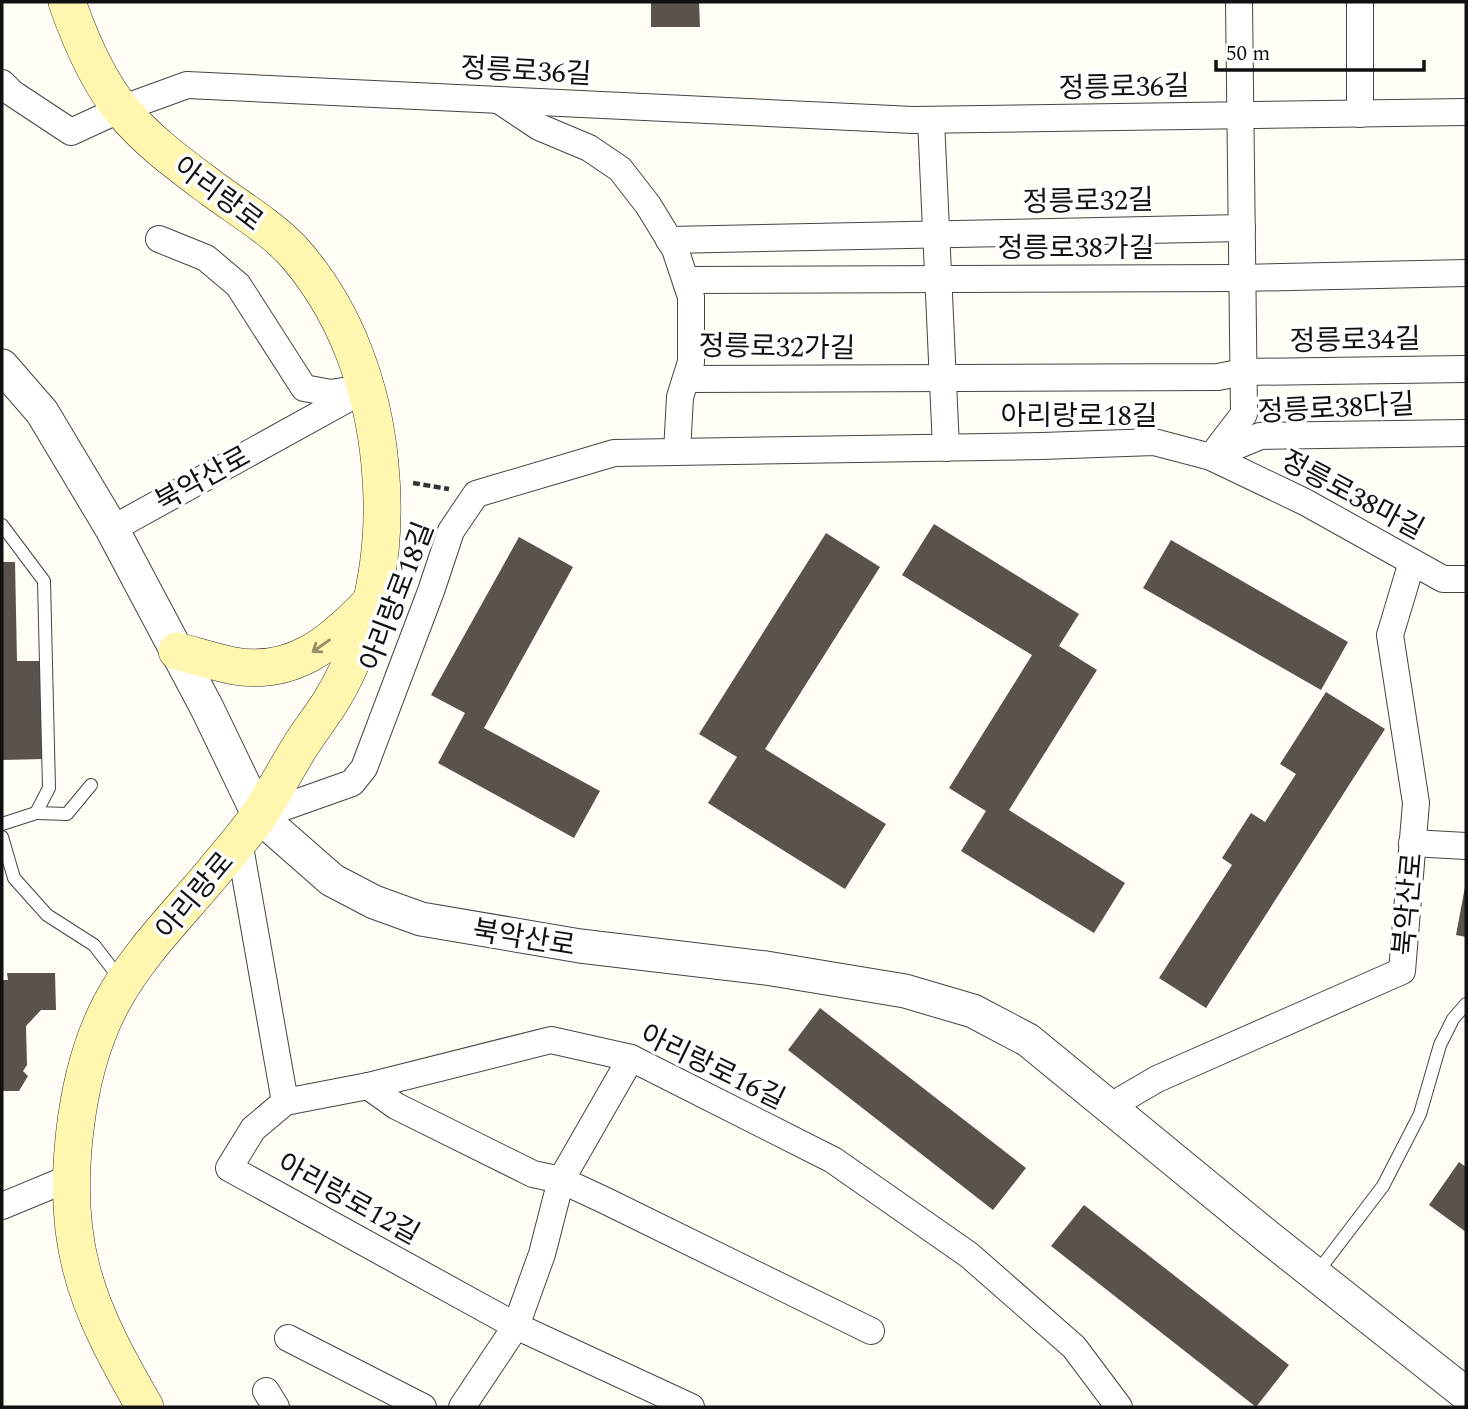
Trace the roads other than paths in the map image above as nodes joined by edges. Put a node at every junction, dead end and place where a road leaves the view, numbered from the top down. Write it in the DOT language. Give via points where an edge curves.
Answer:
graph roads {
  1 [pos="67,2"];
  2 [pos="1238,2"];
  3 [pos="1360,2"];
  4 [pos="2,83"];
  5 [pos="499,100"];
  6 [pos="121,109"];
  7 [pos="1466,112"];
  8 [pos="1360,114"];
  9 [pos="1240,116"];
  10 [pos="931,120"];
  11 [pos="1242,228"];
  12 [pos="935,234"];
  13 [pos="159,239"];
  14 [pos="669,240"];
  15 [pos="1466,273"];
  16 [pos="1242,278"];
  17 [pos="937,279"];
  18 [pos="686,280"];
  19 [pos="2,366"];
  20 [pos="1466,369"];
  21 [pos="1244,372"];
  22 [pos="942,378"];
  23 [pos="686,379"];
  24 [pos="367,388"];
  25 [pos="1466,433"];
  26 [pos="946,448"];
  27 [pos="677,452"];
  28 [pos="1211,457"];
  29 [pos="2,525"];
  30 [pos="112,529"];
  31 [pos="1412,562"];
  32 [pos="1466,579"];
  33 [pos="372,601"];
  34 [pos="177,651"];
  35 [pos="91,785"];
  36 [pos="36,814"];
  37 [pos="2,824"];
  38 [pos="249,829"];
  39 [pos="2,837"];
  40 [pos="1412,843"];
  41 [pos="1466,846"];
  42 [pos="123,983"];
  43 [pos="1466,1004"];
  44 [pos="631,1058"];
  45 [pos="368,1086"];
  46 [pos="285,1102"];
  47 [pos="1109,1107"];
  48 [pos="72,1177"];
  49 [pos="561,1180"];
  50 [pos="2,1206"];
  51 [pos="1315,1274"];
  52 [pos="516,1326"];
  53 [pos="871,1331"];
  54 [pos="288,1338"];
  55 [pos="1466,1394"];
  56 [pos="145,1407"];
  57 [pos="423,1407"];
  58 [pos="462,1407"];
  59 [pos="691,1407"];
  60 [pos="1119,1407"];
  1 -- 6 [label="main road, 아리랑로" via="103,82"];
  2 -- 9 [label="street"];
  3 -- 8 [label="street"];
  4 -- 6 [label="street, 정릉로36길" via="71,132"];
  5 -- 6 [label="street, 정릉로36길" via="187,85"];
  5 -- 10 [label="street, 정릉로36길"];
  5 -- 14 [label="street, 정릉로32가길" via="539,127 589,148 620,169"];
  6 -- 24 [label="main road, 아리랑로" via="173,160 290,248 334,312"];
  7 -- 8 [label="street, 정릉로36길"];
  8 -- 9 [label="street, 정릉로36길"];
  9 -- 10 [label="street, 정릉로36길"];
  9 -- 11 [label="street"];
  10 -- 12 [label="street"];
  11 -- 12 [label="street, 정릉로32길"];
  11 -- 16 [label="street"];
  12 -- 14 [label="street, 정릉로32길"];
  12 -- 17 [label="street"];
  13 -- 24 [label="street" via="206,258 237,285 304,388 331,393"];
  14 -- 18 [label="street, 정릉로32가길"];
  15 -- 16 [label="street, 정릉로38가길"];
  16 -- 17 [label="street, 정릉로38가길"];
  16 -- 21 [label="street"];
  17 -- 18 [label="street, 정릉로38가길"];
  17 -- 22 [label="street"];
  18 -- 23 [label="street, 정릉로32가길" via="691,297 691,362"];
  19 -- 30 [label="street, 북악산로" via="42,412"];
  20 -- 21 [label="street, 정릉로34길"];
  21 -- 22 [label="street, 정릉로32가길" via="1218,377"];
  21 -- 28 [label="street" via="1244,414"];
  22 -- 23 [label="street, 정릉로32가길"];
  22 -- 26 [label="street"];
  23 -- 27 [label="street" via="680,397"];
  24 -- 30 [label="street, 북악산로"];
  24 -- 33 [label="main road, 아리랑로" via="381,477 381,541"];
  25 -- 28 [label="street, 정릉로38다길" via="1260,436"];
  26 -- 27 [label="street, 아리랑로18길"];
  26 -- 28 [label="street, 아리랑로18길" via="1154,442"];
  27 -- 38 [label="street, 아리랑로18길" via="614,453 476,494 451,531 364,768 352,783"];
  28 -- 31 [label="street, 정릉로38마길" via="1305,502"];
  29 -- 36 [label="lane" via="44,581 49,788"];
  30 -- 34 [label="street, 북악산로"];
  31 -- 32 [label="street, 정릉로38마길" via="1443,579"];
  31 -- 40 [label="street, 북악산로" via="1390,635 1416,803"];
  33 -- 34 [label="main road, one-way" via="317,650 277,667 235,666"];
  33 -- 38 [label="main road, 아리랑로" via="338,688"];
  34 -- 38 [label="street, 북악산로" via="207,708"];
  35 -- 36 [label="lane" via="67,814"];
  36 -- 37 [label="lane"];
  38 -- 42 [label="main road, 아리랑로"];
  38 -- 46 [label="street"];
  38 -- 47 [label="street, 북악산로" via="374,902 421,919 905,991 973,1011 1028,1040"];
  39 -- 42 [label="lane" via="14,877 47,915 94,945"];
  40 -- 41 [label="street"];
  40 -- 47 [label="street, 북악산로" via="1402,971 1157,1079"];
  42 -- 48 [label="main road, 아리랑로" via="101,1026 84,1081"];
  43 -- 51 [label="lane" via="1440,1045 1420,1114 1383,1186"];
  44 -- 45 [label="street, 아리랑로16길" via="551,1040"];
  44 -- 49 [label="street"];
  44 -- 60 [label="street, 아리랑로16길" via="833,1160 958,1247 1074,1347"];
  45 -- 46 [label="street, 아리랑로16길"];
  45 -- 49 [label="street" via="396,1106 533,1174"];
  46 -- 52 [label="street, 아리랑로12길" via="253,1129 229,1168"];
  47 -- 51 [label="street, 북악산로"];
  48 -- 50 [label="street"];
  48 -- 56 [label="main road, 아리랑로" via="75,1242 88,1292"];
  49 -- 52 [label="street" via="542,1254"];
  49 -- 53 [label="street"];
  51 -- 55 [label="street, 북악산로"];
  52 -- 58 [label="street"];
  52 -- 59 [label="street, 아리랑로12길"];
  54 -- 57 [label="street"];
}
